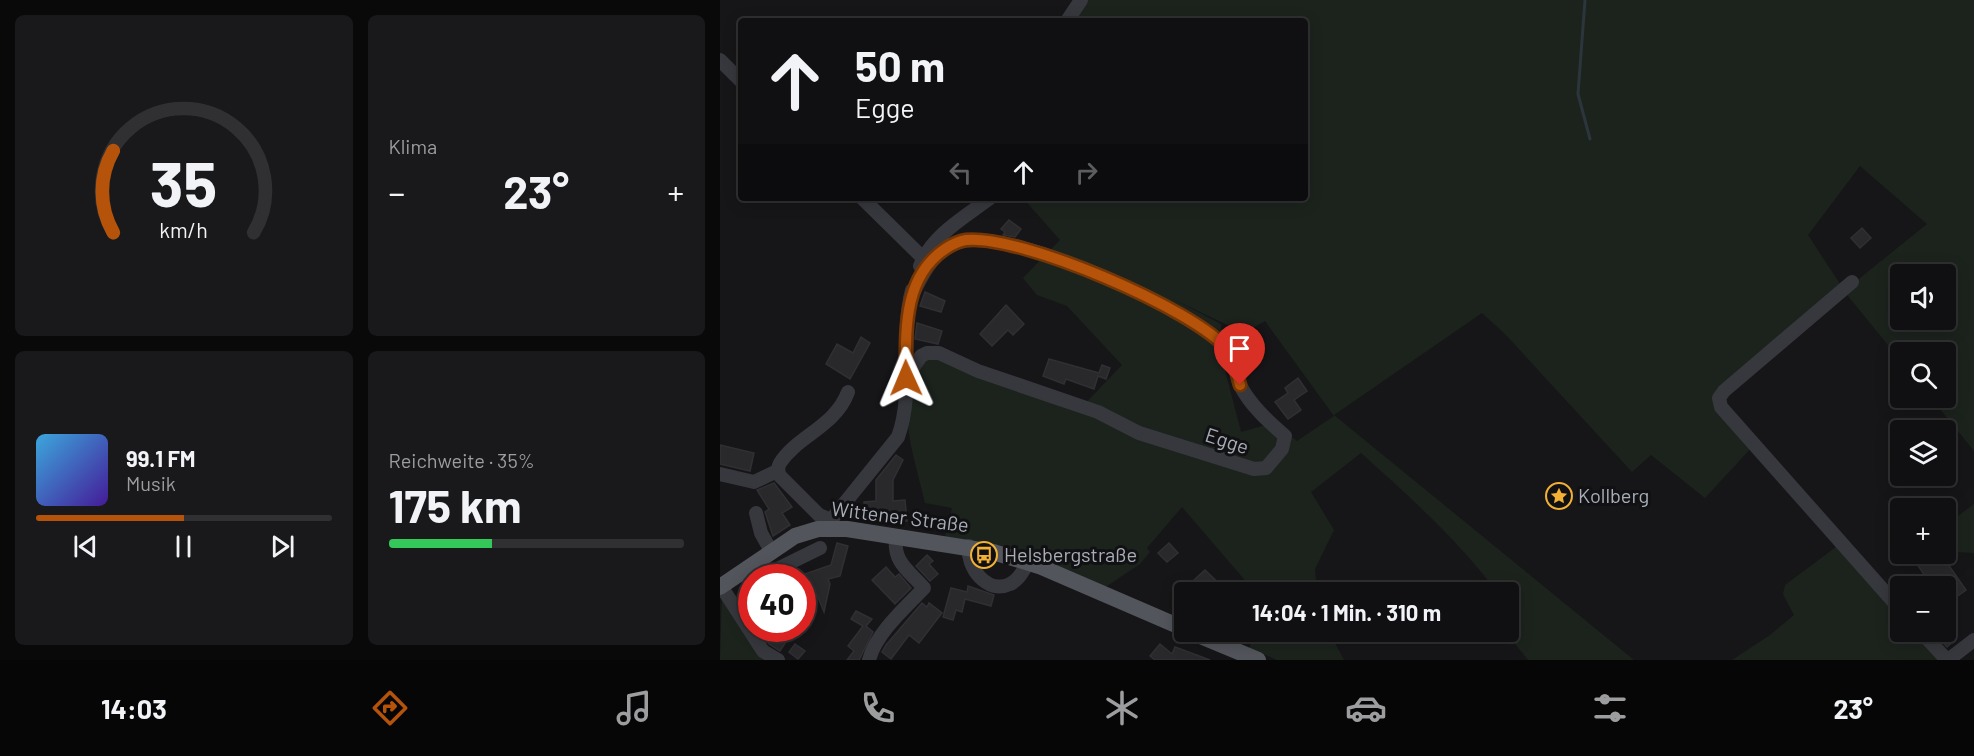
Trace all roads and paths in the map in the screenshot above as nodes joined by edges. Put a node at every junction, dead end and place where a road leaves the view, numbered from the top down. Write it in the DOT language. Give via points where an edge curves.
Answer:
graph roads {
  1 [pos="1081,0"];
  2 [pos="1069,18"];
  3 [pos="720,60"];
  4 [pos="738,78"];
  5 [pos="865,201"];
  6 [pos="986,201"];
  7 [pos="923,258"];
  8 [pos="1852,282"];
  9 [pos="910,299"];
  10 [pos="906,378"];
  11 [pos="848,392"];
  12 [pos="777,471"];
  13 [pos="720,474"];
  14 [pos="756,513"];
  15 [pos="829,524"];
  16 [pos="896,536"];
  17 [pos="969,546"];
  18 [pos="820,548"];
  19 [pos="771,551"];
  20 [pos="1028,563"];
  21 [pos="752,564"];
  22 [pos="787,564"];
  23 [pos="738,574"];
  24 [pos="721,587"];
  25 [pos="1890,598"];
  26 [pos="1174,624"];
  27 [pos="1974,640"];
  28 [pos="1215,642"];
  29 [pos="1930,642"];
  30 [pos="778,660"];
  31 [pos="869,660"];
  32 [pos="1257,660"];
  33 [pos="1947,660"];
  1 -- 2 [label="street"];
  3 -- 4 [label="street"];
  5 -- 7 [label="street"];
  6 -- 7 [label="street" via="945,230"];
  7 -- 9 [label="street"];
  8 -- 25 [label="street" via="1719,398 1720,407"];
  9 -- 10 [label="street"];
  9 -- 10 [label="street, Egge" via="925,269 938,255 965,240 1001,244 1067,262 1124,285 1213,336 1229,351 1240,385 1250,400 1285,436 1282,449 1266,468 1254,470 1139,433 1098,412 939,353 921,356"];
  10 -- 15 [label="street" via="907,407 898,437"];
  11 -- 12 [label="street" via="843,405 779,464"];
  12 -- 13 [label="street" via="754,482"];
  12 -- 15 [label="street"];
  14 -- 19 [label="street" via="760,533"];
  15 -- 16 [label="main road, Wittener Straße"];
  15 -- 19 [label="main road, Wittener Straße" via="795,536"];
  16 -- 17 [label="main road, Wittener Straße"];
  16 -- 31 [label="street" via="897,558 924,588 895,619"];
  17 -- 20 [label="main road, Wittener Straße"];
  17 -- 20 [label="street" via="972,568 993,586 1012,584"];
  18 -- 22 [label="street"];
  19 -- 21 [label="main road, Wittener Straße"];
  20 -- 26 [label="main road, Wittener Straße"];
  23 -- 24 [label="main road, Wittener Straße"];
  24 -- 30 [label="street" via="763,651"];
  27 -- 33 [label="street"];
  28 -- 32 [label="main road"];
  29 -- 33 [label="street"];
}
